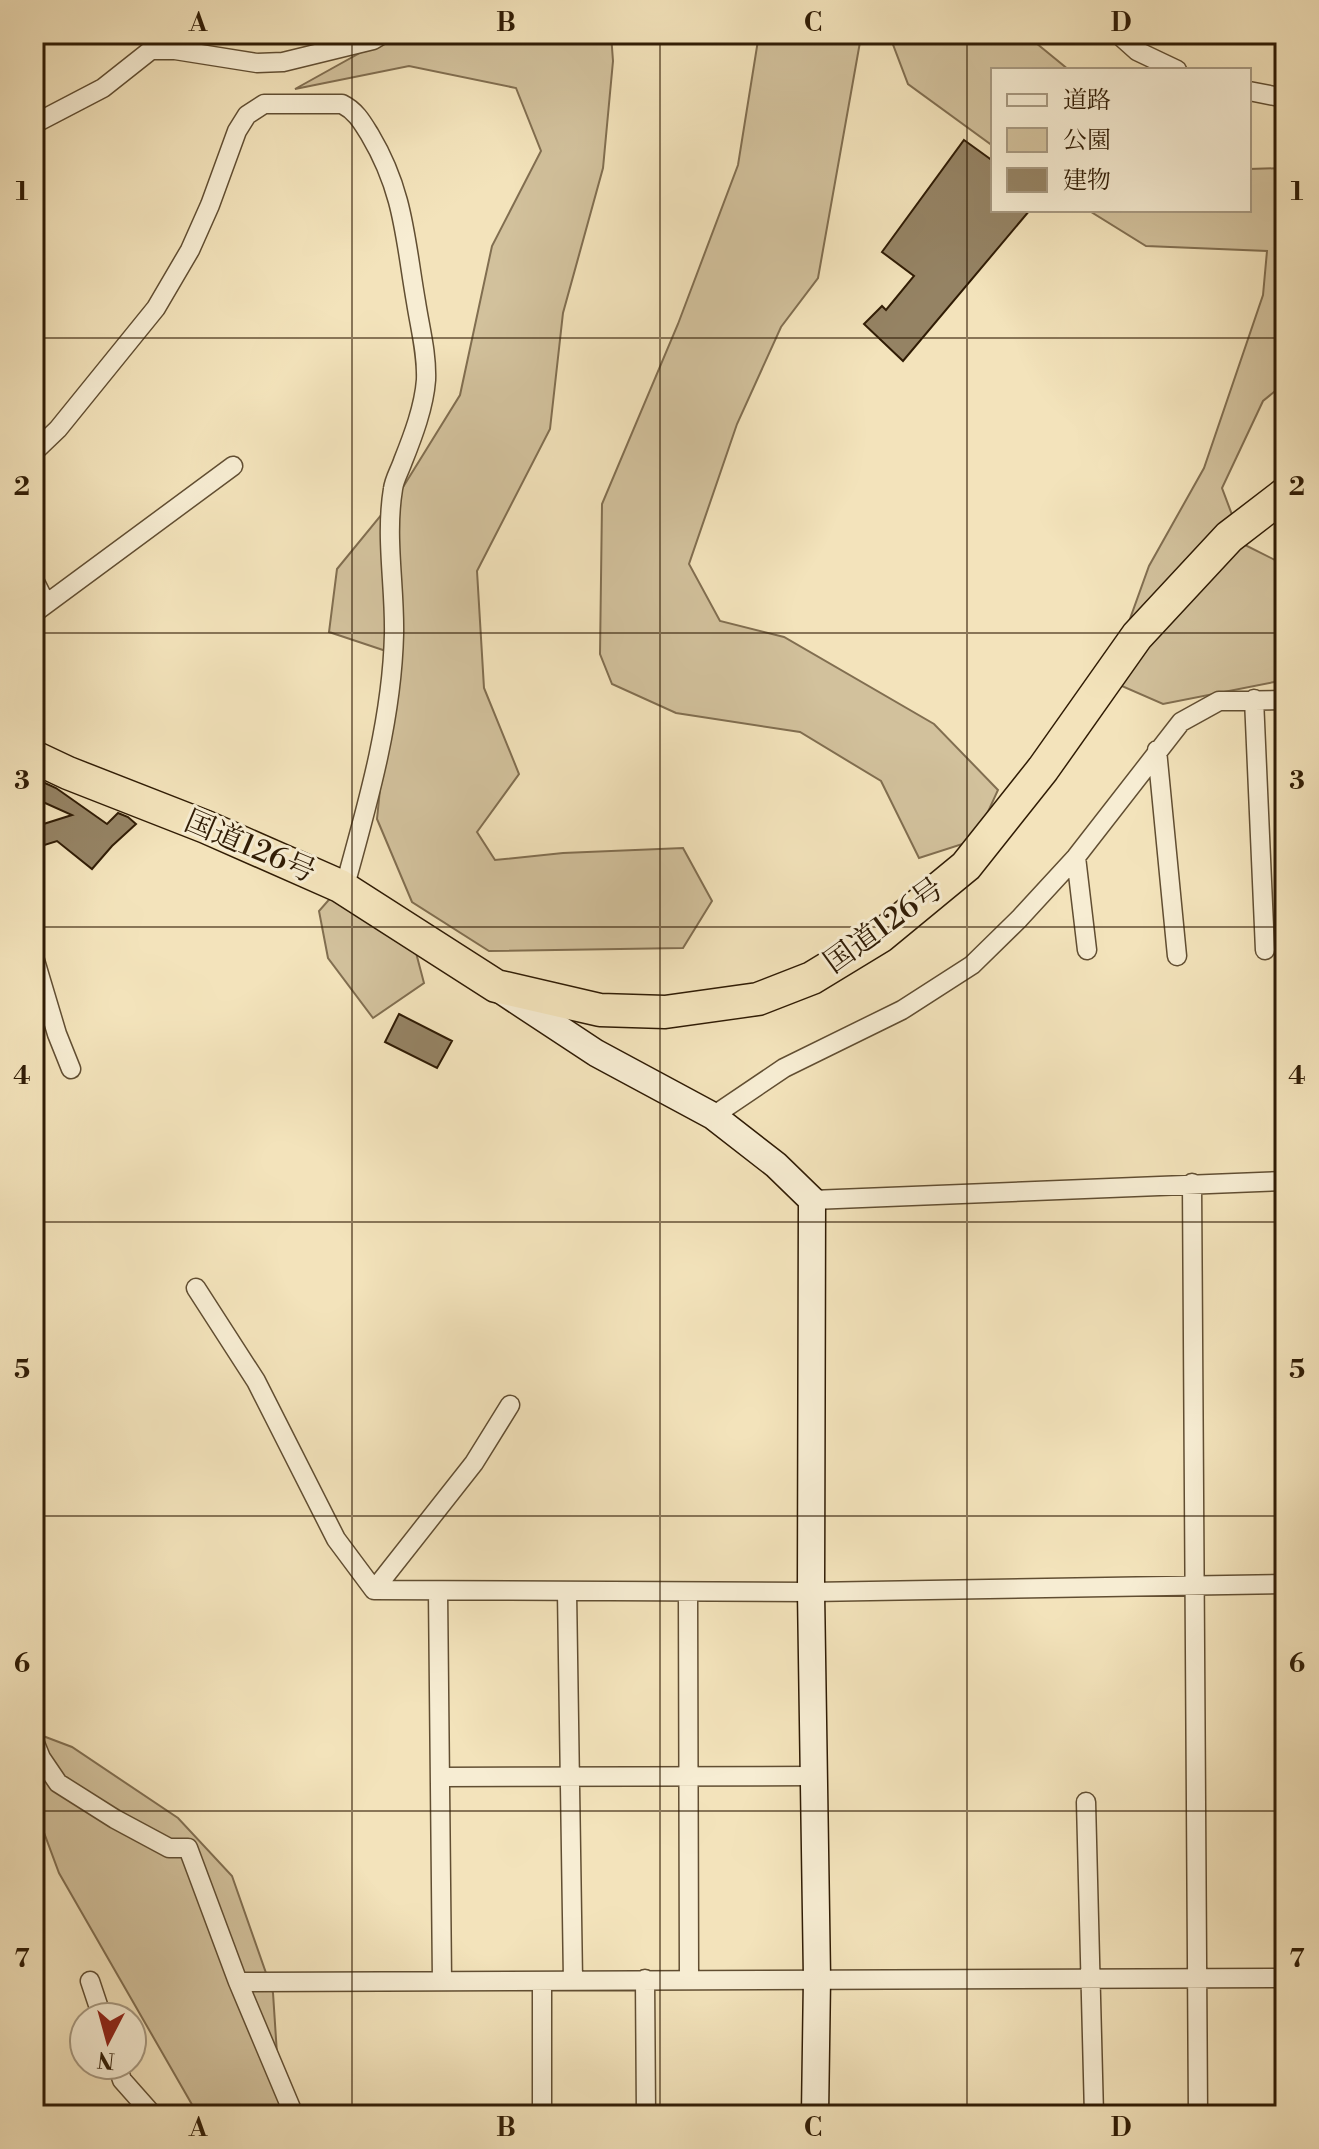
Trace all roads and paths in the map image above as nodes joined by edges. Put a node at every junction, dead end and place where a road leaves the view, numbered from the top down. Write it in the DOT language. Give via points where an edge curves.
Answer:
graph roads {
  1 [pos="383,34"];
  2 [pos="1118,34"];
  3 [pos="1173,68"];
  4 [pos="1251,91"];
  5 [pos="1285,98"];
  6 [pos="34,124"];
  7 [pos="34,452"];
  8 [pos="233,466"];
  9 [pos="1285,494"];
  10 [pos="34,580"];
  11 [pos="40,609"];
  12 [pos="1254,699"];
  13 [pos="1285,700"];
  14 [pos="1157,750"];
  15 [pos="34,757"];
  16 [pos="1076,857"];
  17 [pos="344,889"];
  18 [pos="1087,950"];
  19 [pos="1265,950"];
  20 [pos="1177,956"];
  21 [pos="34,957"];
  22 [pos="496,986"];
  23 [pos="71,1069"];
  24 [pos="713,1116"];
  25 [pos="1285,1181"];
  26 [pos="1192,1183"];
  27 [pos="812,1200"];
  28 [pos="196,1288"];
  29 [pos="510,1405"];
  30 [pos="1285,1584"];
  31 [pos="1196,1585"];
  32 [pos="374,1590"];
  33 [pos="438,1591"];
  34 [pos="567,1592"];
  35 [pos="688,1592"];
  36 [pos="811,1592"];
  37 [pos="34,1741"];
  38 [pos="688,1776"];
  39 [pos="814,1776"];
  40 [pos="441,1777"];
  41 [pos="569,1777"];
  42 [pos="1086,1802"];
  43 [pos="817,1978"];
  44 [pos="1285,1978"];
  45 [pos="645,1979"];
  46 [pos="689,1979"];
  47 [pos="1090,1979"];
  48 [pos="1198,1979"];
  49 [pos="573,1980"];
  50 [pos="90,1981"];
  51 [pos="442,1981"];
  52 [pos="542,1981"];
  53 [pos="238,1982"];
  54 [pos="97,2001"];
  55 [pos="123,2081"];
  56 [pos="153,2115"];
  57 [pos="294,2115"];
  58 [pos="542,2115"];
  59 [pos="646,2115"];
  60 [pos="815,2115"];
  61 [pos="1094,2115"];
  62 [pos="1198,2115"];
  1 -- 6 [label="street" via="283,62 151,50 103,88"];
  2 -- 3 [label="street" via="1137,51"];
  4 -- 5 [label="street"];
  7 -- 17 [label="street" via="156,308 190,250 247,115 264,104 350,108 386,161 405,222 426,381 419,418 393,487 391,675 370,795"];
  8 -- 11 [label="street"];
  9 -- 22 [label="highway, 国道126号" via="1229,537 1137,636 966,866 881,936 812,978 758,999 665,1012 600,1010"];
  10 -- 11 [label="street"];
  12 -- 13 [label="street"];
  12 -- 14 [label="street" via="1219,701 1181,722"];
  12 -- 19 [label="street"];
  14 -- 16 [label="street"];
  14 -- 20 [label="street"];
  15 -- 17 [label="highway, 国道126号"];
  16 -- 18 [label="street"];
  16 -- 24 [label="street" via="972,965 902,1010 784,1068"];
  17 -- 22 [label="highway, 国道126号"];
  21 -- 23 [label="street"];
  22 -- 24 [label="street" via="596,1053"];
  24 -- 27 [label="street"];
  25 -- 26 [label="street"];
  26 -- 27 [label="street"];
  26 -- 31 [label="street"];
  27 -- 36 [label="street"];
  28 -- 32 [label="street" via="256,1381 336,1539"];
  29 -- 32 [label="street" via="474,1463"];
  30 -- 31 [label="street"];
  31 -- 36 [label="street"];
  31 -- 48 [label="street"];
  32 -- 33 [label="street"];
  33 -- 34 [label="street"];
  33 -- 40 [label="street"];
  34 -- 35 [label="street"];
  34 -- 41 [label="street"];
  35 -- 36 [label="street"];
  35 -- 38 [label="street"];
  36 -- 39 [label="street"];
  37 -- 53 [label="street" via="58,1783 169,1848 188,1848"];
  38 -- 39 [label="street"];
  38 -- 41 [label="street"];
  38 -- 46 [label="street"];
  39 -- 43 [label="street"];
  40 -- 41 [label="street"];
  40 -- 51 [label="street"];
  41 -- 49 [label="street"];
  42 -- 47 [label="street"];
  43 -- 46 [label="street"];
  43 -- 47 [label="street"];
  43 -- 60 [label="street"];
  44 -- 48 [label="street"];
  45 -- 46 [label="street"];
  45 -- 49 [label="street"];
  45 -- 59 [label="street"];
  47 -- 48 [label="street"];
  47 -- 61 [label="street"];
  48 -- 62 [label="street"];
  49 -- 52 [label="street"];
  50 -- 54 [label="street"];
  51 -- 52 [label="street"];
  51 -- 53 [label="street"];
  52 -- 58 [label="street"];
  53 -- 57 [label="street"];
  55 -- 56 [label="street"];
}
